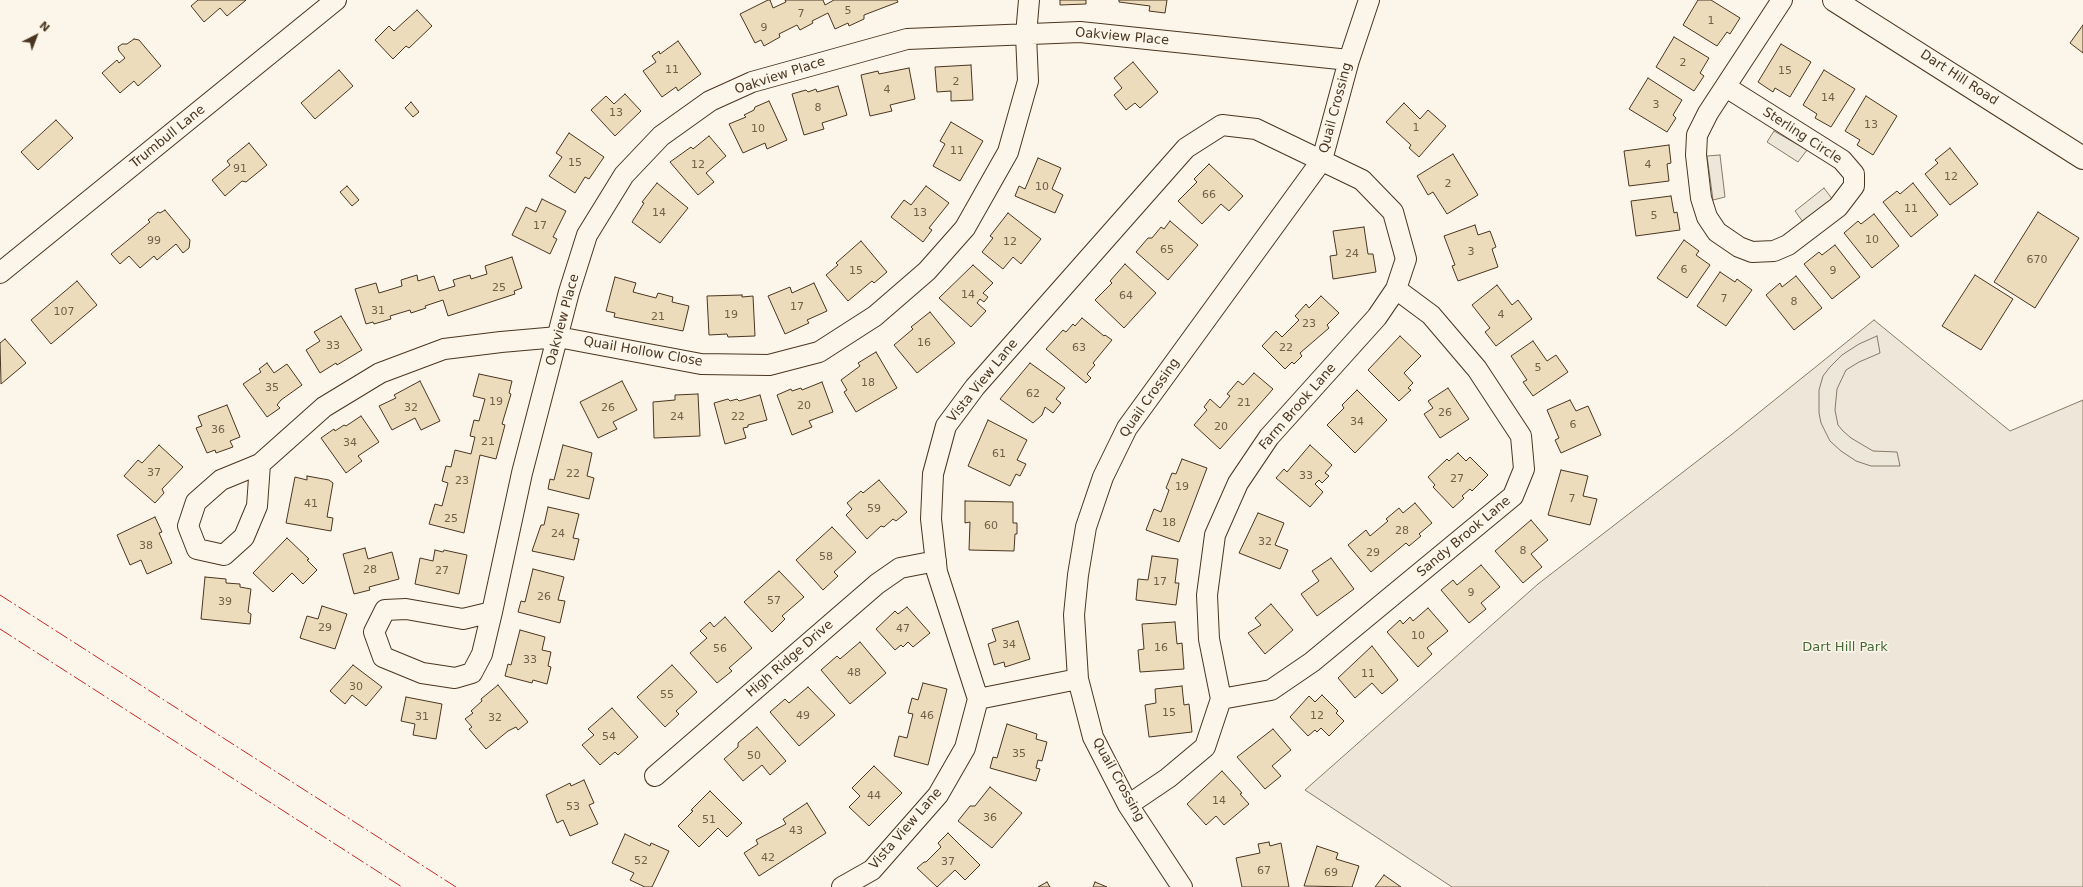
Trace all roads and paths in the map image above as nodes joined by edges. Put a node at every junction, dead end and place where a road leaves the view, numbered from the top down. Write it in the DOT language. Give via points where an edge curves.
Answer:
graph roads {
  1 [pos="336,0"];
  2 [pos="1029,0"];
  3 [pos="1370,0"];
  4 [pos="1782,0"];
  5 [pos="1834,0"];
  6 [pos="1026,35"];
  7 [pos="1349,60"];
  8 [pos="1726,87"];
  9 [pos="2083,158"];
  10 [pos="1322,160"];
  11 [pos="0,274"];
  12 [pos="1396,289"];
  13 [pos="558,337"];
  14 [pos="260,464"];
  15 [pos="936,561"];
  16 [pos="492,612"];
  17 [pos="1078,679"];
  18 [pos="978,699"];
  19 [pos="1221,699"];
  20 [pos="655,776"];
  21 [pos="1128,805"];
  22 [pos="842,887"];
  23 [pos="1182,887"];
  1 -- 11 [label="street, Trumbull Lane"];
  2 -- 6 [label="street, Quail Hollow Close"];
  3 -- 7 [label="street, Quail Crossing"];
  4 -- 8 [label="street, Sterling Circle"];
  5 -- 9 [label="main road, Dart Hill Road"];
  6 -- 7 [label="street, Oakview Place" via="1080,32"];
  6 -- 13 [label="street, Oakview Place" via="907,39 752,82 710,101 660,136 624,175 587,235"];
  6 -- 13 [label="street, Quail Hollow Close" via="1028,81 1008,152 965,228 927,271 875,316 819,352 769,365 701,364"];
  7 -- 10 [label="street, Quail Crossing"];
  8 -- 8 [label="street, Sterling Circle" via="1697,135 1696,155 1703,204 1707,217 1718,232 1739,247 1752,252 1774,251 1788,245 1838,207 1854,186 1854,174 1842,160"];
  10 -- 12 [label="street, Farm Brook Lane" via="1362,180 1393,212 1406,259"];
  10 -- 15 [label="street, Vista View Lane" via="1256,129 1222,125 1186,148 975,387 946,426 933,474 931,519"];
  10 -- 17 [label="street, Quail Crossing" via="1127,428 1107,470 1086,527 1078,575 1074,615"];
  12 -- 19 [label="street, Farm Brook Lane" via="1377,317 1269,437 1238,483 1214,535 1207,595 1209,639"];
  12 -- 19 [label="street, Sandy Brook Lane" via="1431,315 1477,369 1521,436 1524,469 1512,496 1312,662 1271,690"];
  13 -- 14 [label="street, Quail Hollow Close" via="444,349 380,373 324,407"];
  13 -- 16 [label="street, Oakview Place" via="522,473"];
  14 -- 14 [label="street, Quail Hollow Close" via="221,480 196,502 188,526 197,549 224,555 244,537 257,506"];
  15 -- 18 [label="street, Vista View Lane" via="937,572"];
  15 -- 20 [label="street, High Ridge Drive" via="900,568 877,584"];
  16 -- 16 [label="street, Oakview Place" via="482,654 472,673 455,678 422,673 383,657 374,632 385,610 406,609 463,619"];
  17 -- 18 [label="street"];
  17 -- 21 [label="street, Quail Crossing" via="1093,737"];
  18 -- 22 [label="street, Vista View Lane" via="965,748 938,795 872,870"];
  19 -- 21 [label="street" via="1204,747 1168,778"];
  21 -- 23 [label="street, Quail Crossing"];
}
